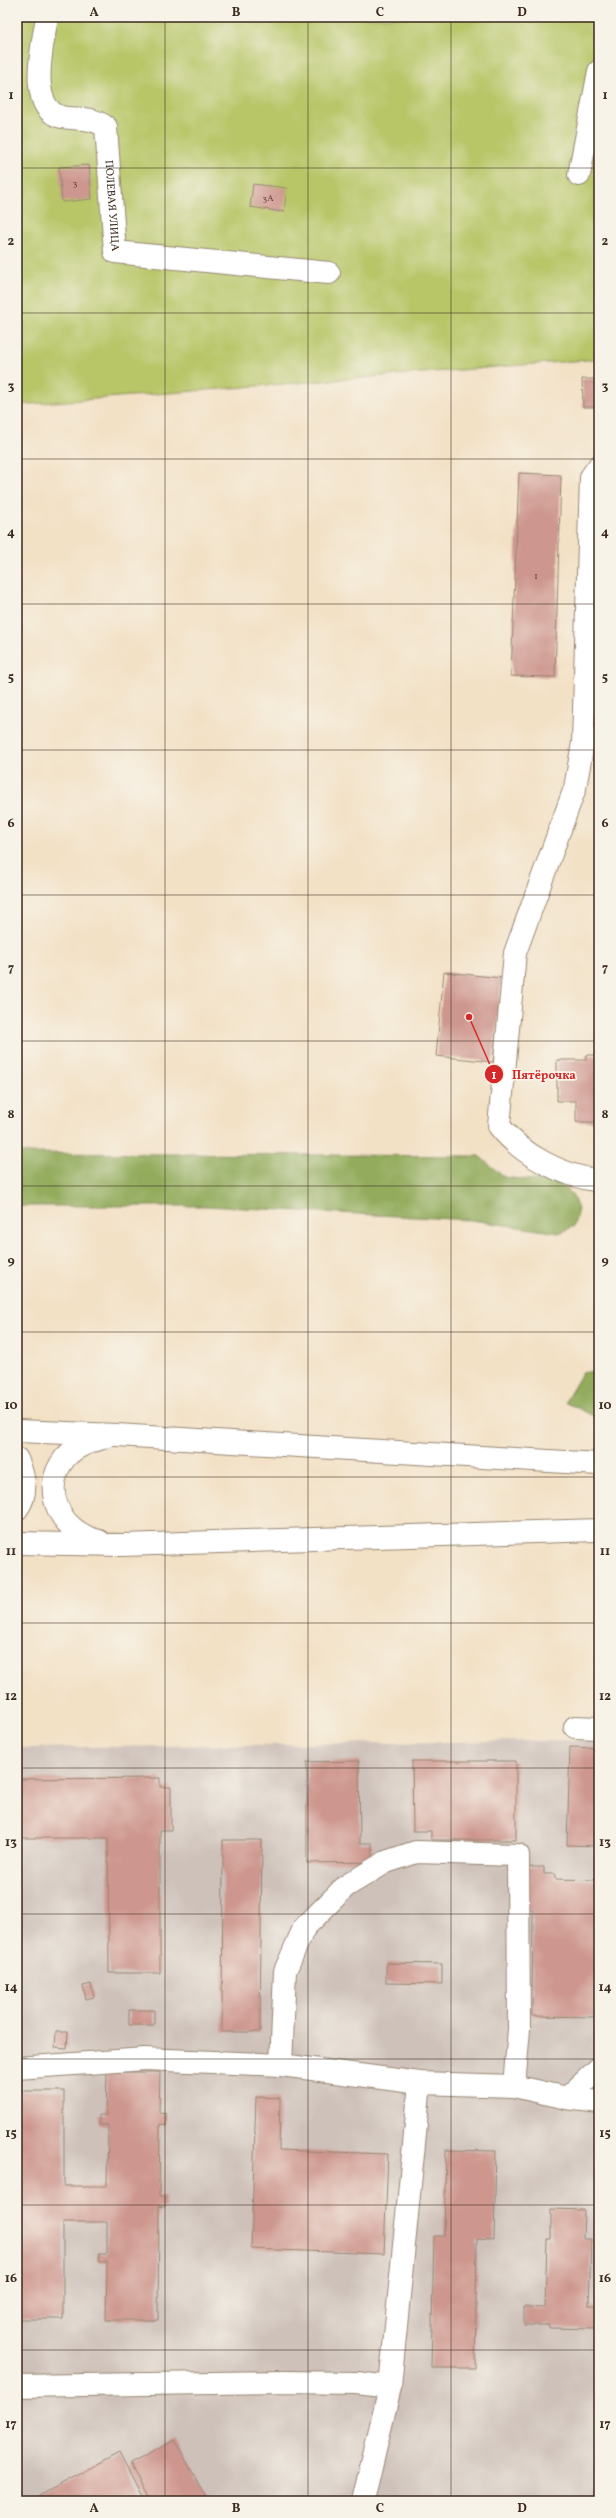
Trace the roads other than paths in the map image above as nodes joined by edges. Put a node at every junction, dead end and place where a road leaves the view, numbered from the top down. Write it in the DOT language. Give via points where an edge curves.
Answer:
graph roads {
  1 [pos="47,17"];
  2 [pos="599,71"];
  3 [pos="579,176"];
  4 [pos="329,273"];
  5 [pos="599,466"];
  6 [pos="592,655"];
  7 [pos="599,1181"];
  8 [pos="17,1431"];
  9 [pos="117,1435"];
  10 [pos="17,1459"];
  11 [pos="599,1464"];
  12 [pos="17,1509"];
  13 [pos="599,1530"];
  14 [pos="17,1543"];
  15 [pos="122,1545"];
  16 [pos="575,1727"];
  17 [pos="599,1728"];
  18 [pos="281,2065"];
  19 [pos="17,2068"];
  20 [pos="599,2068"];
  21 [pos="420,2083"];
  22 [pos="514,2086"];
  23 [pos="566,2098"];
  24 [pos="599,2102"];
  25 [pos="17,2386"];
  26 [pos="390,2387"];
  27 [pos="363,2501"];
  1 -- 4 [label="main road, ПОЛЕВАЯ УЛИЦА" via="40,60 40,94 46,109 61,117 96,120 106,127 115,252"];
  2 -- 3 [label="main road"];
  5 -- 6 [label="main road" via="591,477"];
  6 -- 7 [label="main road" via="583,743 575,788 515,953 499,1126 509,1138 541,1162"];
  8 -- 9 [label="main road"];
  9 -- 11 [label="main road"];
  9 -- 15 [label="main road" via="86,1443 66,1458 55,1477 54,1497 61,1517 75,1531 94,1540"];
  10 -- 12 [label="main road" via="25,1480 21,1504"];
  13 -- 15 [label="main road"];
  14 -- 15 [label="main road"];
  16 -- 17 [label="main road"];
  18 -- 19 [label="main road" via="145,2059"];
  18 -- 21 [label="main road"];
  18 -- 22 [label="main road" via="285,1971 304,1928 346,1886 386,1862 416,1852 518,1855 519,2029"];
  20 -- 23 [label="main road"];
  21 -- 22 [label="main road"];
  21 -- 26 [label="main road"];
  22 -- 23 [label="main road"];
  23 -- 24 [label="main road"];
  25 -- 26 [label="main road" via="285,2382 358,2383"];
  26 -- 27 [label="main road"];
}
